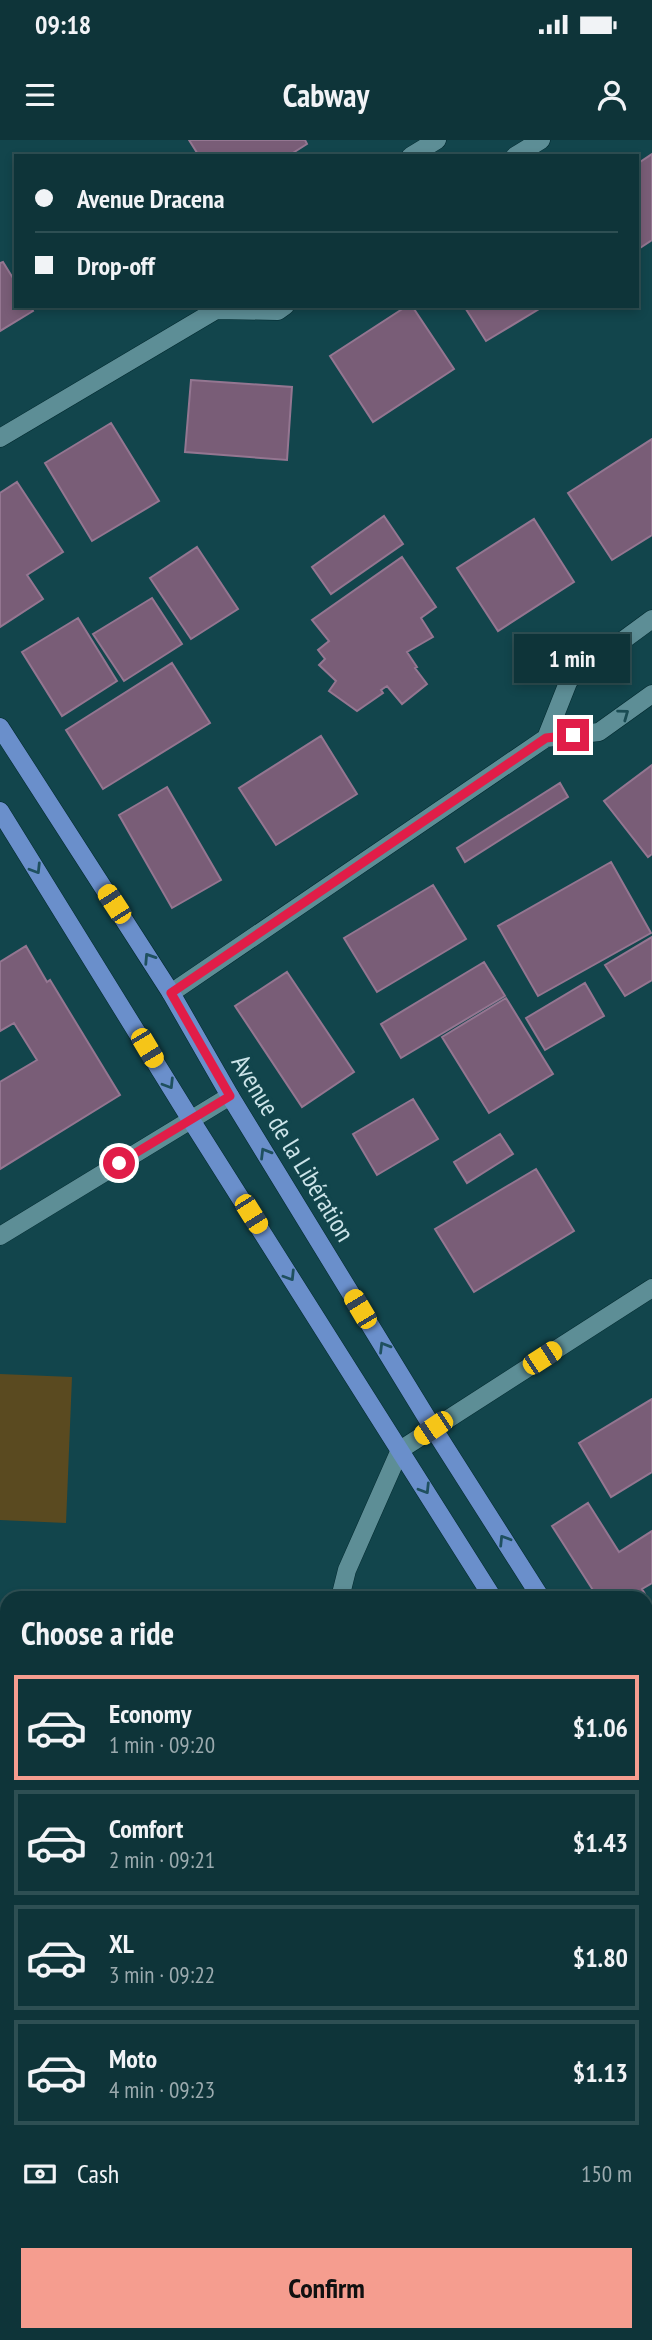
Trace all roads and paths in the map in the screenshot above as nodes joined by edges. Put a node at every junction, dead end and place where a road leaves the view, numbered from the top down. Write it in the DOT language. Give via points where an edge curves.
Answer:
graph roads {
  1 [pos="437,140"];
  2 [pos="541,140"];
  3 [pos="414,154"];
  4 [pos="518,154"];
  5 [pos="218,308"];
  6 [pos="282,308"];
  7 [pos="0,438"];
  8 [pos="652,619"];
  9 [pos="652,694"];
  10 [pos="0,727"];
  11 [pos="546,738"];
  12 [pos="0,811"];
  13 [pos="171,993"];
  14 [pos="230,1096"];
  15 [pos="191,1120"];
  16 [pos="0,1236"];
  17 [pos="652,1288"];
  18 [pos="433,1428"];
  19 [pos="400,1450"];
  20 [pos="342,1591"];
  21 [pos="489,1591"];
  22 [pos="537,1591"];
  1 -- 3 [label="street"];
  2 -- 4 [label="street"];
  5 -- 6 [label="street"];
  5 -- 7 [label="street"];
  8 -- 11 [label="street" via="569,680"];
  11 -- 9 [label="street, one-way" via="599,732"];
  13 -- 10 [label="main road, Avenue de la Libération, one-way"];
  11 -- 13 [label="street"];
  12 -- 15 [label="main road, one-way"];
  13 -- 14 [label="main road, Avenue de la Libération"];
  14 -- 15 [label="street"];
  18 -- 14 [label="main road, Avenue de la Libération, one-way"];
  15 -- 16 [label="street"];
  15 -- 19 [label="main road, one-way"];
  17 -- 18 [label="street"];
  18 -- 19 [label="street"];
  22 -- 18 [label="main road, Avenue de la Libération, one-way"];
  19 -- 20 [label="street"];
  19 -- 21 [label="main road, one-way"];
}
